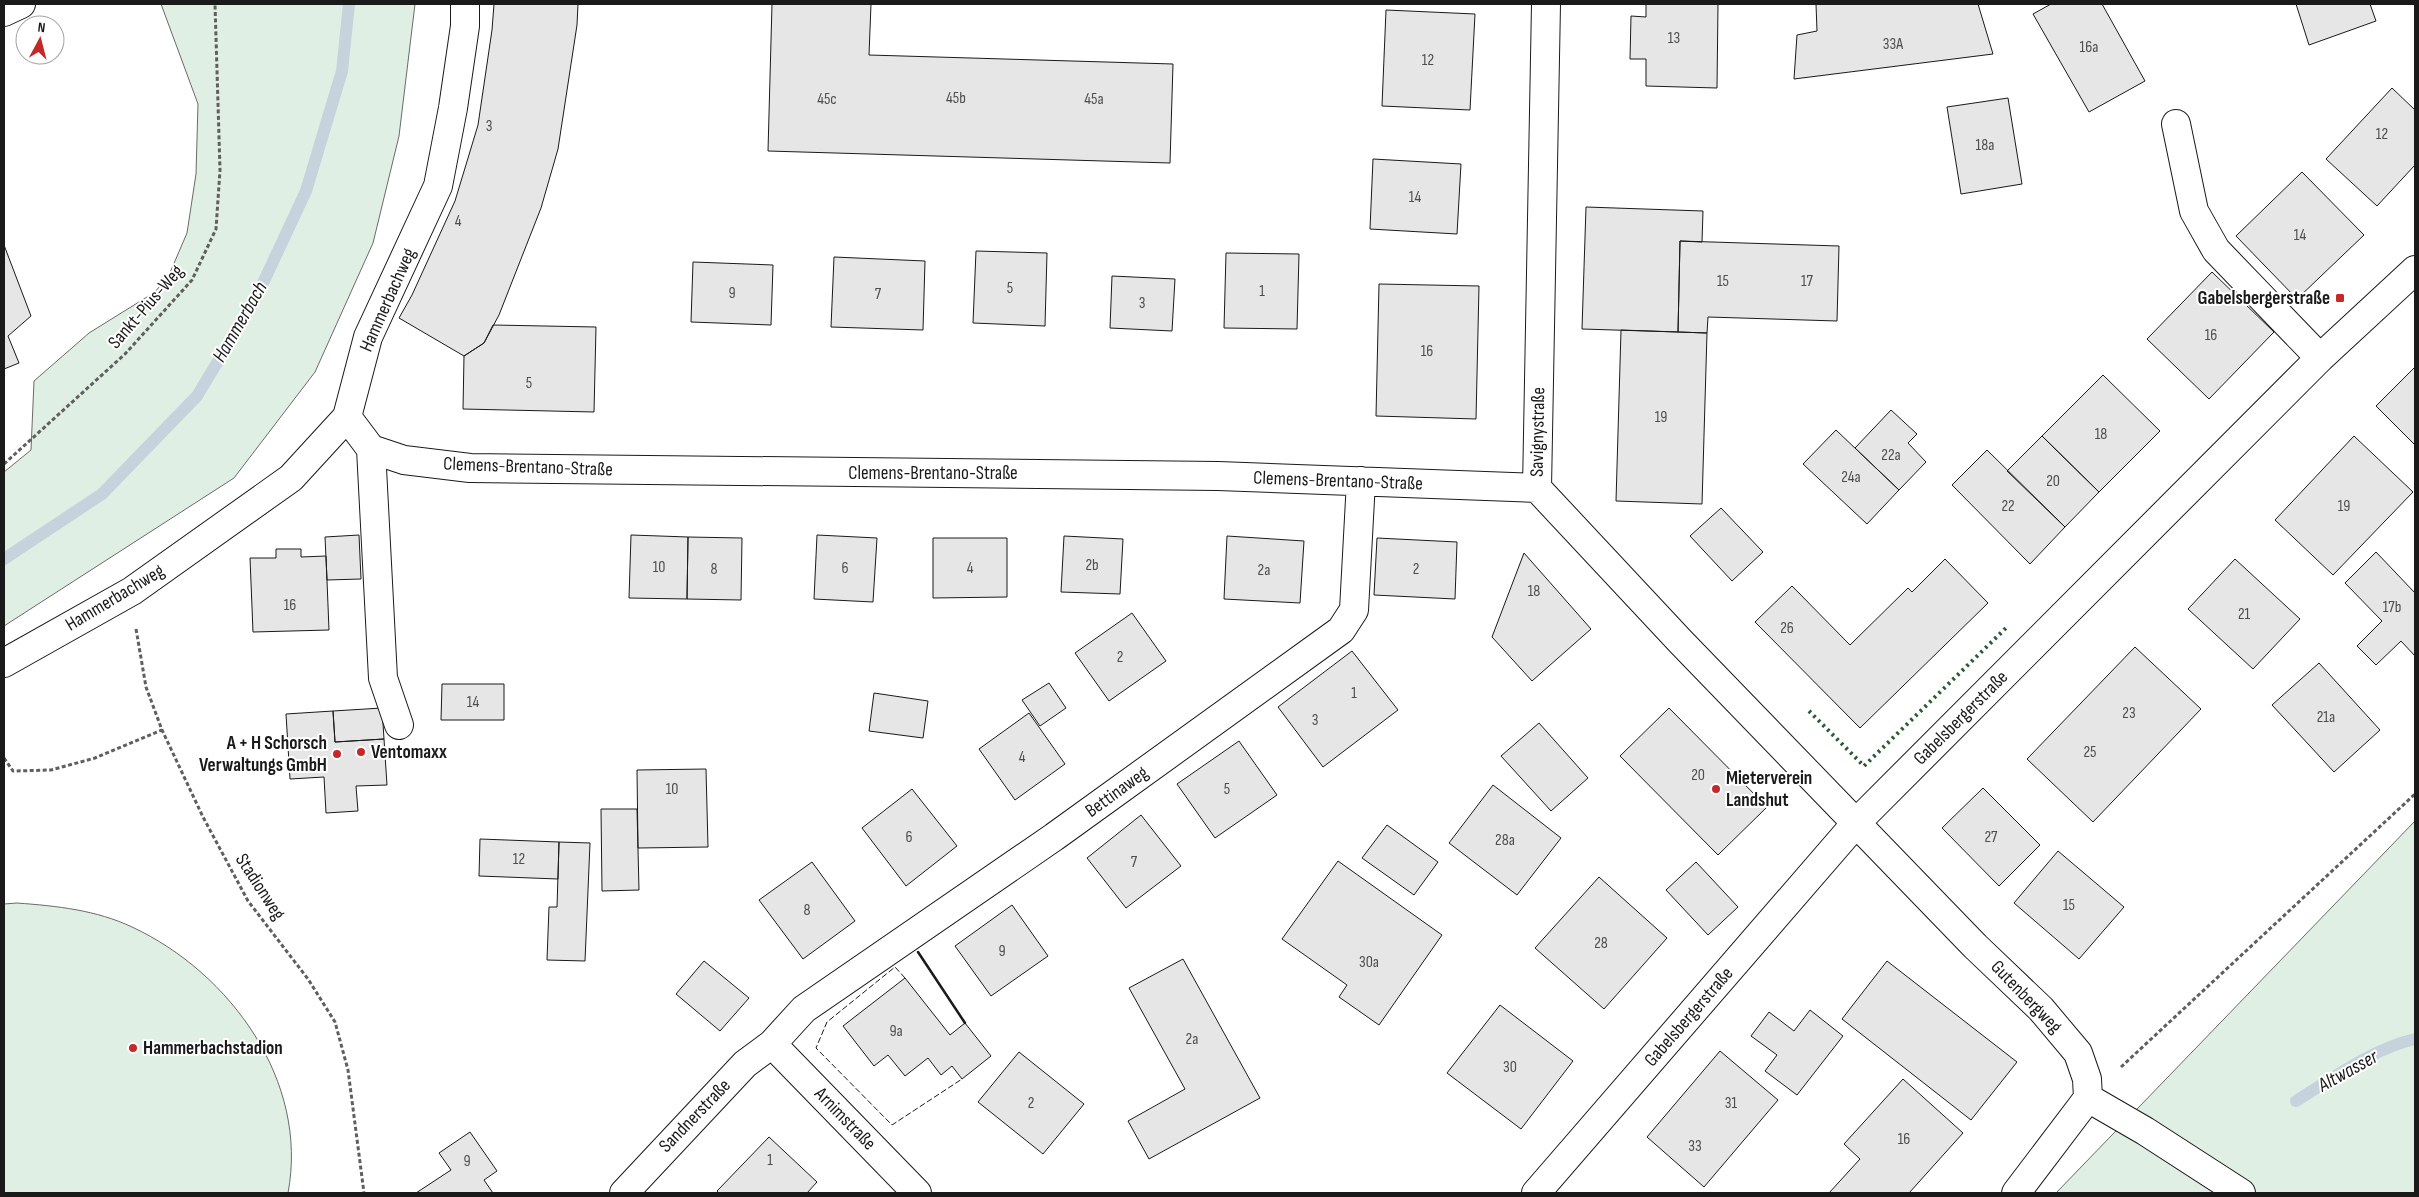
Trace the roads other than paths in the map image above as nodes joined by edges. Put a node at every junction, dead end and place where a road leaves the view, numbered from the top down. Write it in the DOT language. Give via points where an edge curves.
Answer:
graph roads {
  1 [pos="21,4"];
  2 [pos="465,4"];
  3 [pos="1546,4"];
  4 [pos="4,12"];
  5 [pos="2176,124"];
  6 [pos="2415,270"];
  7 [pos="2320,358"];
  8 [pos="347,417"];
  9 [pos="371,449"];
  10 [pos="1361,482"];
  11 [pos="1536,488"];
  12 [pos="4,662"];
  13 [pos="399,725"];
  14 [pos="1857,822"];
  15 [pos="772,1044"];
  16 [pos="2088,1098"];
  17 [pos="624,1193"];
  18 [pos="918,1193"];
  19 [pos="1536,1193"];
  20 [pos="2016,1193"];
  21 [pos="2241,1193"];
  1 -- 4 [label="street"];
  2 -- 8 [label="street, Hammerbachweg" via="454,99 438,186 368,337"];
  3 -- 11 [label="street, Savignystraße"];
  5 -- 7 [label="street" via="2194,211 2216,250"];
  6 -- 7 [label="street, Gabelsbergerstraße"];
  7 -- 14 [label="street, Gabelsbergerstraße"];
  8 -- 9 [label="street"];
  8 -- 12 [label="street, Hammerbachweg" via="291,478 132,591"];
  9 -- 10 [label="street, Clemens-Brentano-Straße" via="404,460 470,468 1151,475"];
  9 -- 13 [label="street" via="383,678"];
  10 -- 11 [label="street, Clemens-Brentano-Straße"];
  10 -- 15 [label="street, Bettinaweg" via="1354,610 1341,630 1054,838 804,1009"];
  11 -- 14 [label="street, Savignystraße"];
  14 -- 16 [label="street, Gutenbergweg" via="1975,946 2041,1009 2078,1053 2087,1079"];
  14 -- 19 [label="street, Gabelsbergerstraße"];
  15 -- 17 [label="street, Sandnerstraße" via="745,1064"];
  15 -- 18 [label="street, Arnimstraße"];
  16 -- 20 [label="street"];
  16 -- 21 [label="street"];
}
